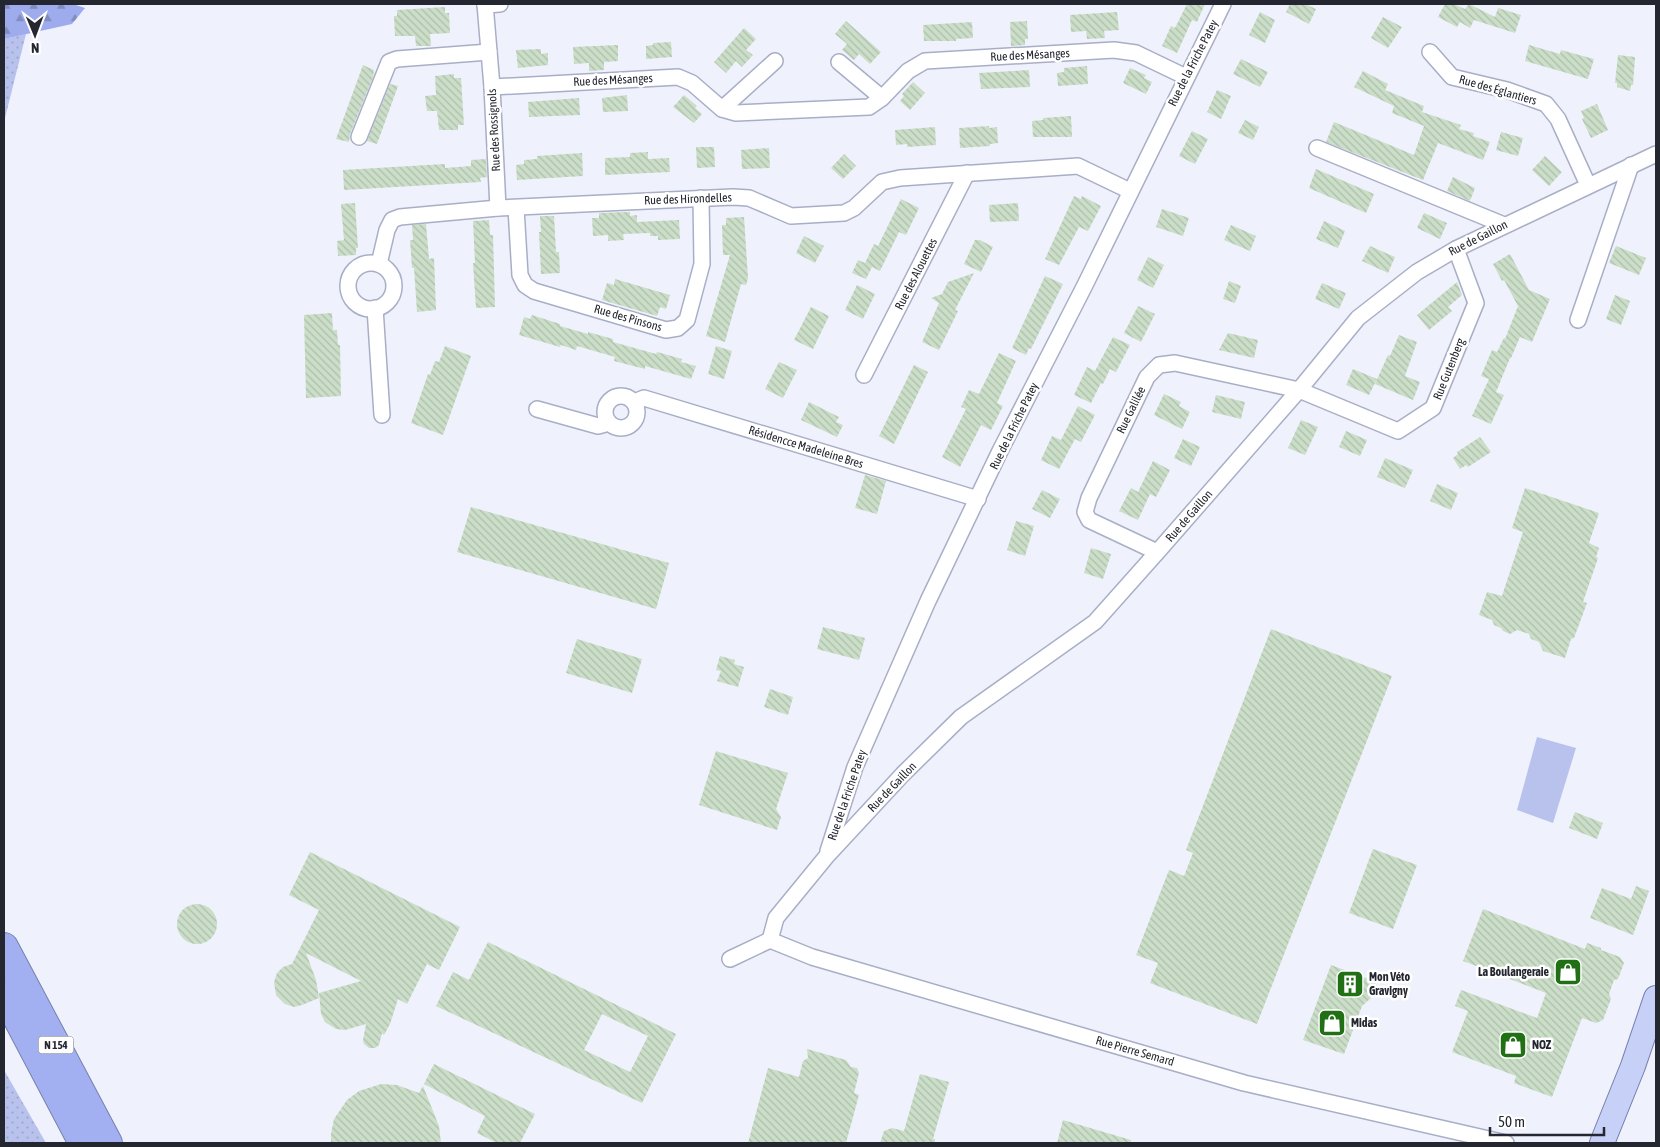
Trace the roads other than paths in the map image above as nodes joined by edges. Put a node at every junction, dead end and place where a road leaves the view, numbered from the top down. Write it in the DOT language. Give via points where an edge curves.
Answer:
graph roads {
  1 [pos="490,4"];
  2 [pos="1223,4"];
  3 [pos="489,52"];
  4 [pos="1430,52"];
  5 [pos="775,61"];
  6 [pos="839,62"];
  7 [pos="1186,78"];
  8 [pos="492,87"];
  9 [pos="882,98"];
  10 [pos="722,109"];
  11 [pos="359,136"];
  12 [pos="1318,148"];
  13 [pos="1656,154"];
  14 [pos="1631,165"];
  15 [pos="967,173"];
  16 [pos="1588,185"];
  17 [pos="1130,191"];
  18 [pos="701,198"];
  19 [pos="498,208"];
  20 [pos="516,208"];
  21 [pos="1504,225"];
  22 [pos="1456,249"];
  23 [pos="378,264"];
  24 [pos="375,308"];
  25 [pos="1578,320"];
  26 [pos="864,375"];
  27 [pos="1299,390"];
  28 [pos="634,402"];
  29 [pos="537,409"];
  30 [pos="382,415"];
  31 [pos="609,423"];
  32 [pos="978,499"];
  33 [pos="1157,552"];
  34 [pos="826,857"];
  35 [pos="770,940"];
  36 [pos="4,947"];
  37 [pos="730,959"];
  38 [pos="4,993"];
  39 [pos="1656,998"];
  40 [pos="1632,1066"];
  41 [pos="83,1143"];
  42 [pos="108,1143"];
  43 [pos="1506,1143"];
  44 [pos="1602,1143"];
  45 [pos="1611,1143"];
  1 -- 3 [label="street, Rue des Rossignols"];
  2 -- 7 [label="street, Rue de la Friche Patey"];
  3 -- 8 [label="street, Rue des Rossignols"];
  3 -- 11 [label="street" via="389,62"];
  4 -- 16 [label="street, Rue des Églantiers" via="1452,77 1507,90 1546,104 1558,119"];
  5 -- 10 [label="street"];
  6 -- 9 [label="street"];
  7 -- 9 [label="street, Rue des Mésanges" via="1136,53 1114,50 925,61 908,71"];
  7 -- 17 [label="street, Rue de la Friche Patey"];
  8 -- 10 [label="street, Rue des Mésanges" via="678,77 692,82"];
  8 -- 19 [label="street, Rue des Rossignols"];
  9 -- 10 [label="street, Rue des Mésanges" via="869,107 736,114"];
  12 -- 21 [label="street"];
  13 -- 14 [label="street, Rue de Gaillon"];
  14 -- 16 [label="street, Rue de Gaillon"];
  14 -- 25 [label="street"];
  15 -- 17 [label="street, Rue des Hirondelles" via="1078,166"];
  15 -- 18 [label="street, Rue des Hirondelles" via="888,180 844,213 791,216 749,198"];
  15 -- 26 [label="street, Rue des Alouettes"];
  16 -- 21 [label="street, Rue de Gaillon"];
  17 -- 32 [label="street, Rue de la Friche Patey"];
  18 -- 20 [label="street, Rue des Hirondelles"];
  18 -- 20 [label="street, Rue des Pinsons" via="702,264 686,320 678,328 666,330 534,291 525,285 520,275"];
  19 -- 20 [label="street, Rue des Hirondelles"];
  19 -- 23 [label="street, Rue des Hirondelles" via="400,216 392,220 387,230"];
  21 -- 22 [label="street, Rue de Gaillon"];
  22 -- 27 [label="street, Rue de Gaillon" via="1417,272 1358,318"];
  22 -- 27 [label="street, Rue Gutenberg" via="1476,303 1432,408 1398,430"];
  23 -- 24 [label="street" via="386,268 394,285 388,301"];
  23 -- 24 [label="street" via="370,262 354,270 347,287 355,303 363,308"];
  24 -- 30 [label="street"];
  27 -- 33 [label="street, Rue de Gaillon"];
  27 -- 33 [label="street, Rue Galilée" via="1176,363 1159,365 1148,376 1085,512 1089,520"];
  28 -- 31 [label="street" via="637,414 631,424 620,428"];
  28 -- 31 [label="street, Résidencce Madeleine Bres" via="622,396 609,401 605,412"];
  28 -- 32 [label="street, Résidencce Madeleine Bres" via="644,398"];
  29 -- 31 [label="street" via="598,426"];
  32 -- 34 [label="street, Rue de la Friche Patey" via="928,601 855,767"];
  33 -- 34 [label="street, Rue de Gaillon" via="1094,622 962,717 903,774"];
  34 -- 35 [label="street, Rue de Gaillon" via="776,918"];
  35 -- 37 [label="street"];
  35 -- 43 [label="street, Rue Pierre Semard" via="812,957 1244,1082"];
  36 -- 42 [label="highway, N 154"];
  38 -- 41 [label="highway, N 154"];
  39 -- 40 [label="main road"];
  40 -- 44 [label="main road"];
  40 -- 45 [label="main road"];
}
